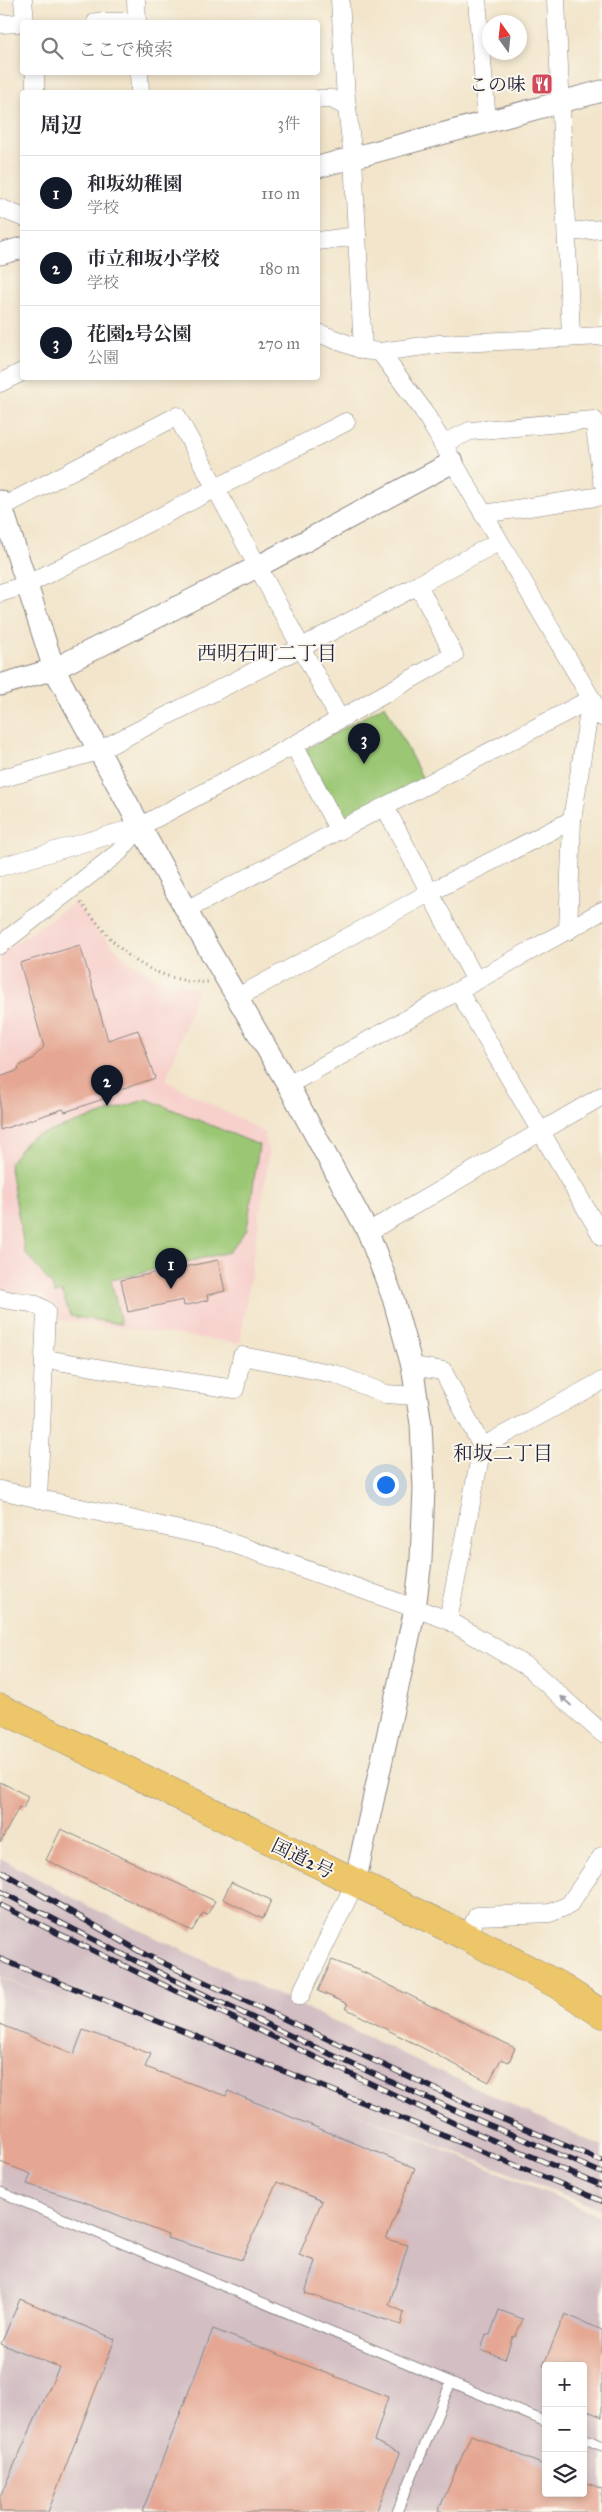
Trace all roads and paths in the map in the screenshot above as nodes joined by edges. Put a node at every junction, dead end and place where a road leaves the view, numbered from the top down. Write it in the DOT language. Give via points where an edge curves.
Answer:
graph roads {
  1 [pos="23,0"];
  2 [pos="136,0"];
  3 [pos="340,0"];
  4 [pos="477,0"];
  5 [pos="556,0"];
  6 [pos="24,20"];
  7 [pos="137,20"];
  8 [pos="20,23"];
  9 [pos="0,24"];
  10 [pos="35,75"];
  11 [pos="139,75"];
  12 [pos="35,90"];
  13 [pos="140,90"];
  14 [pos="602,91"];
  15 [pos="320,99"];
  16 [pos="562,101"];
  17 [pos="347,108"];
  18 [pos="487,122"];
  19 [pos="353,158"];
  20 [pos="320,166"];
  21 [pos="0,208"];
  22 [pos="20,216"];
  23 [pos="602,229"];
  24 [pos="567,232"];
  25 [pos="357,236"];
  26 [pos="320,241"];
  27 [pos="20,249"];
  28 [pos="0,254"];
  29 [pos="320,334"];
  30 [pos="571,336"];
  31 [pos="602,336"];
  32 [pos="372,351"];
  33 [pos="20,373"];
  34 [pos="0,383"];
  35 [pos="346,422"];
  36 [pos="442,444"];
  37 [pos="453,462"];
  38 [pos="602,480"];
  39 [pos="217,488"];
  40 [pos="602,496"];
  41 [pos="1,506"];
  42 [pos="483,514"];
  43 [pos="498,542"];
  44 [pos="259,566"];
  45 [pos="26,585"];
  46 [pos="418,585"];
  47 [pos="0,593"];
  48 [pos="302,647"];
  49 [pos="54,669"];
  50 [pos="0,685"];
  51 [pos="591,699"];
  52 [pos="602,717"];
  53 [pos="339,718"];
  54 [pos="294,745"];
  55 [pos="98,751"];
  56 [pos="0,779"];
  57 [pos="384,807"];
  58 [pos="572,820"];
  59 [pos="141,826"];
  60 [pos="339,831"];
  61 [pos="0,867"];
  62 [pos="70,891"];
  63 [pos="429,893"];
  64 [pos="186,910"];
  65 [pos="602,911"];
  66 [pos="568,931"];
  67 [pos="0,945"];
  68 [pos="223,976"];
  69 [pos="476,982"];
  70 [pos="459,992"];
  71 [pos="236,998"];
  72 [pos="288,1085"];
  73 [pos="602,1096"];
  74 [pos="541,1131"];
  75 [pos="368,1232"];
  76 [pos="602,1236"];
  77 [pos="0,1298"];
  78 [pos="46,1359"];
  79 [pos="412,1366"];
  80 [pos="602,1380"];
  81 [pos="416,1396"];
  82 [pos="482,1447"];
  83 [pos="0,1490"];
  84 [pos="38,1499"];
  85 [pos="415,1609"];
  86 [pos="448,1620"];
  87 [pos="0,1708"];
  88 [pos="602,1733"];
  89 [pos="602,1856"];
  90 [pos="355,1883"];
  91 [pos="467,1937"];
  92 [pos="300,1996"];
  93 [pos="602,2014"];
  94 [pos="0,2192"];
  95 [pos="451,2382"];
  96 [pos="542,2420"];
  97 [pos="587,2440"];
  98 [pos="602,2446"];
  99 [pos="397,2512"];
  1 -- 6 [label="street"];
  2 -- 7 [label="street"];
  3 -- 17 [label="street"];
  4 -- 18 [label="street"];
  5 -- 16 [label="street"];
  8 -- 9 [label="street"];
  10 -- 12 [label="street"];
  11 -- 13 [label="street"];
  14 -- 16 [label="street"];
  15 -- 17 [label="street" via="332,99"];
  16 -- 18 [label="street"];
  16 -- 24 [label="street"];
  17 -- 19 [label="street"];
  18 -- 19 [label="street"];
  19 -- 20 [label="street"];
  19 -- 25 [label="street"];
  21 -- 22 [label="street"];
  23 -- 24 [label="street"];
  24 -- 30 [label="street"];
  25 -- 26 [label="street"];
  25 -- 32 [label="street"];
  27 -- 28 [label="street"];
  29 -- 32 [label="street"];
  30 -- 31 [label="street"];
  30 -- 32 [label="street"];
  32 -- 36 [label="street" via="423,410"];
  33 -- 34 [label="street"];
  35 -- 39 [label="street"];
  36 -- 37 [label="street"];
  36 -- 38 [label="street" via="470,431 594,420"];
  37 -- 42 [label="street"];
  37 -- 44 [label="street"];
  39 -- 41 [label="street" via="177,416"];
  39 -- 44 [label="street"];
  39 -- 45 [label="street"];
  40 -- 42 [label="street"];
  41 -- 45 [label="street"];
  42 -- 43 [label="street"];
  43 -- 46 [label="street"];
  43 -- 51 [label="street"];
  44 -- 48 [label="street"];
  44 -- 49 [label="street"];
  45 -- 47 [label="street"];
  45 -- 49 [label="street"];
  46 -- 48 [label="street"];
  46 -- 53 [label="street" via="454,655"];
  48 -- 53 [label="street"];
  48 -- 55 [label="street"];
  49 -- 50 [label="street"];
  49 -- 55 [label="street"];
  51 -- 52 [label="street"];
  51 -- 57 [label="street"];
  51 -- 58 [label="street"];
  53 -- 54 [label="street"];
  54 -- 59 [label="street"];
  54 -- 60 [label="street"];
  55 -- 56 [label="street"];
  55 -- 59 [label="street"];
  57 -- 60 [label="street"];
  57 -- 63 [label="street"];
  58 -- 63 [label="street"];
  58 -- 66 [label="street"];
  59 -- 61 [label="street"];
  59 -- 62 [label="street" via="119,852"];
  59 -- 64 [label="street"];
  60 -- 64 [label="street"];
  62 -- 67 [label="street"];
  62 -- 68 [label="path" via="122,951 156,972 196,982 211,982"];
  63 -- 69 [label="street"];
  63 -- 71 [label="street"];
  64 -- 68 [label="street"];
  65 -- 66 [label="street"];
  66 -- 69 [label="street"];
  68 -- 71 [label="street"];
  69 -- 70 [label="street"];
  70 -- 72 [label="street"];
  70 -- 74 [label="street"];
  71 -- 72 [label="street"];
  72 -- 75 [label="street"];
  73 -- 74 [label="street"];
  74 -- 75 [label="street"];
  74 -- 76 [label="street"];
  75 -- 79 [label="street" via="393,1298"];
  77 -- 78 [label="street" via="12,1302 34,1302 46,1311"];
  78 -- 81 [label="street" via="235,1389 242,1356 336,1374 386,1394"];
  78 -- 84 [label="street"];
  79 -- 81 [label="street"];
  79 -- 82 [label="street" via="443,1371"];
  80 -- 82 [label="street"];
  81 -- 85 [label="street" via="424,1489"];
  82 -- 86 [label="street"];
  83 -- 84 [label="street"];
  84 -- 85 [label="street" via="220,1540"];
  85 -- 86 [label="street"];
  85 -- 90 [label="street"];
  88 -- 86 [label="street, one-way" via="529,1668"];
  87 -- 90 [label="highway, 国道2号"];
  89 -- 91 [label="street" via="569,1905 550,1913 478,1916"];
  90 -- 91 [label="highway, 国道2号"];
  90 -- 92 [label="street"];
  91 -- 93 [label="highway, 国道2号" via="558,1985"];
  94 -- 95 [label="lane"];
  95 -- 96 [label="lane"];
  95 -- 99 [label="lane"];
  97 -- 98 [label="lane"];
}
